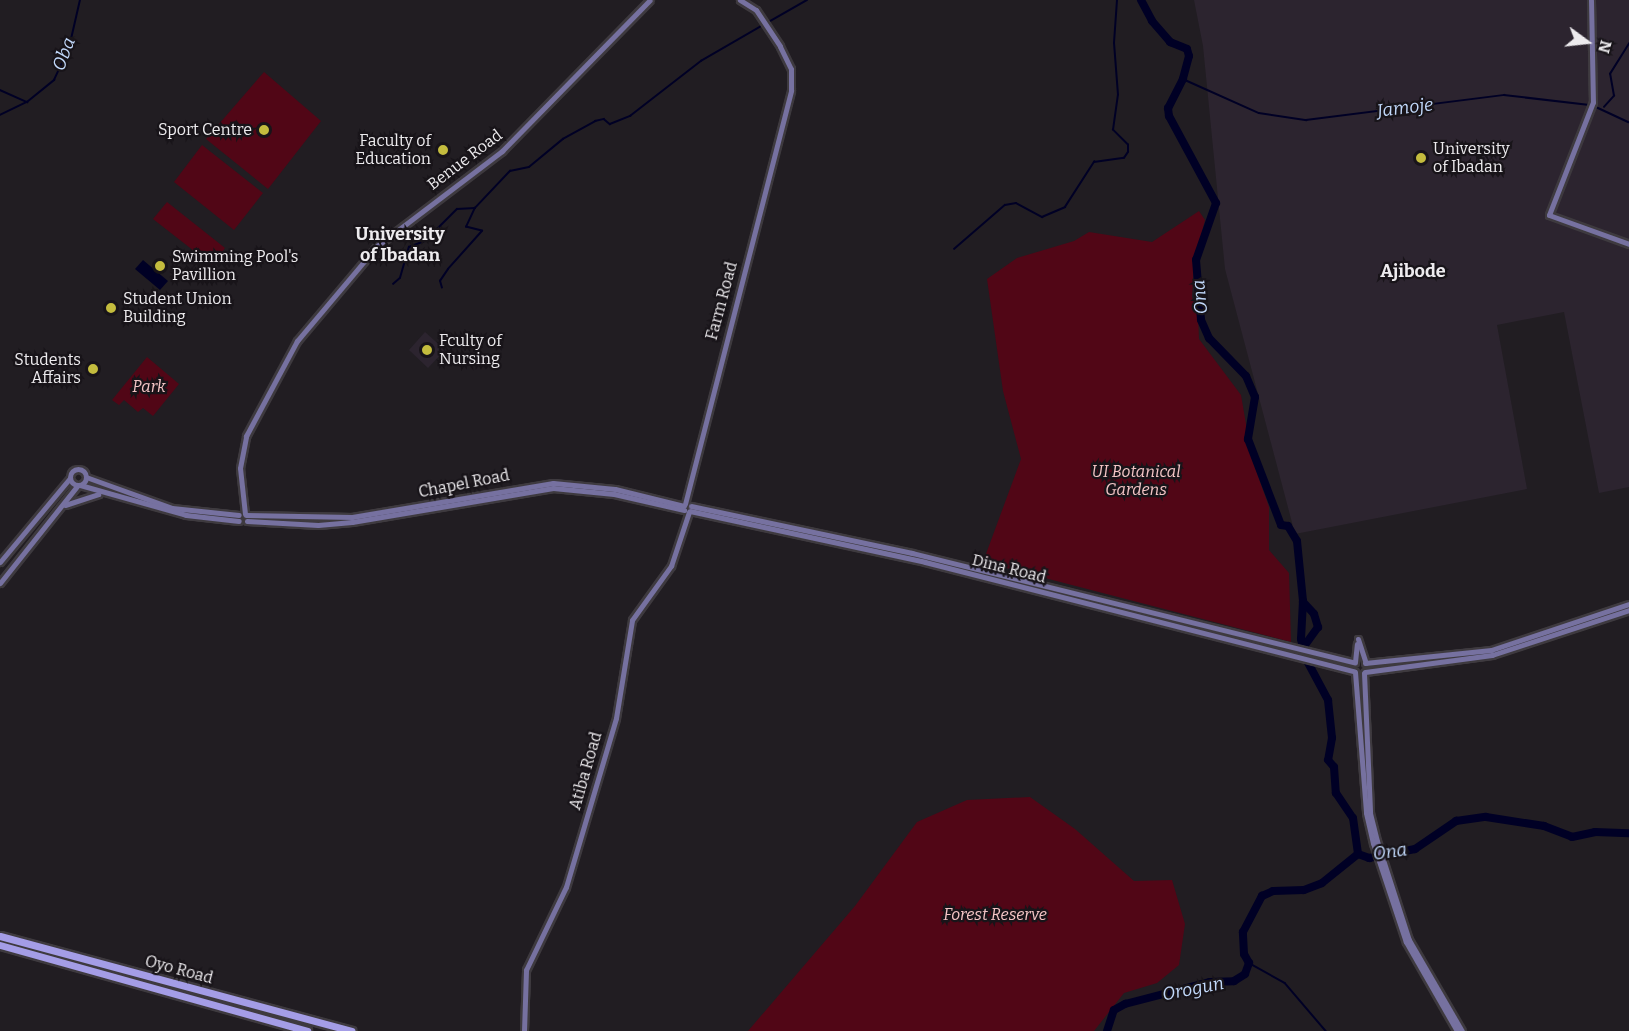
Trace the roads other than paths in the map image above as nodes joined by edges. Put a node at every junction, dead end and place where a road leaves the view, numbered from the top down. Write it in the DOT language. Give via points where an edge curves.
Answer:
graph roads {
  1 [pos="650,0"];
  2 [pos="740,0"];
  3 [pos="1591,0"];
  4 [pos="1629,244"];
  5 [pos="86,477"];
  6 [pos="70,478"];
  7 [pos="79,485"];
  8 [pos="102,494"];
  9 [pos="63,506"];
  10 [pos="687,508"];
  11 [pos="243,517"];
  12 [pos="0,562"];
  13 [pos="0,583"];
  14 [pos="1629,604"];
  15 [pos="1629,610"];
  16 [pos="1320,658"];
  17 [pos="1355,662"];
  18 [pos="1365,662"];
  19 [pos="1355,671"];
  20 [pos="1364,672"];
  21 [pos="1375,842"];
  22 [pos="1384,871"];
  23 [pos="0,936"];
  24 [pos="0,945"];
  25 [pos="307,1031"];
  26 [pos="351,1031"];
  27 [pos="524,1031"];
  28 [pos="1457,1031"];
  29 [pos="1462,1031"];
  1 -- 11 [label="street, Benue Road" via="502,151 378,246 297,341 246,436 240,468"];
  2 -- 10 [label="street, Farm Road" via="756,10 787,62 792,80"];
  3 -- 4 [label="street" via="1593,100 1549,215"];
  5 -- 6 [label="street" via="78,470"];
  5 -- 7 [label="street"];
  5 -- 11 [label="street, Chapel Road" via="172,508"];
  6 -- 7 [label="street, Chapel Road"];
  6 -- 12 [label="street"];
  7 -- 8 [label="street, Chapel Road"];
  7 -- 9 [label="street"];
  8 -- 9 [label="street" via="81,497"];
  8 -- 11 [label="street, Chapel Road" via="186,515"];
  9 -- 13 [label="street"];
  10 -- 11 [label="street, Chapel Road" via="614,494 553,488 352,522 318,525"];
  10 -- 16 [label="street, Dina Road" via="912,553"];
  10 -- 27 [label="street, Atiba Road" via="671,566 632,620 617,711 569,879 555,916 531,952 526,970"];
  14 -- 18 [label="street" via="1491,650"];
  15 -- 20 [label="street" via="1492,655"];
  16 -- 17 [label="street"];
  16 -- 19 [label="street"];
  17 -- 18 [label="street"];
  17 -- 18 [label="street" via="1358,639"];
  17 -- 19 [label="street"];
  18 -- 20 [label="street"];
  19 -- 20 [label="street"];
  19 -- 21 [label="street" via="1366,813"];
  20 -- 21 [label="street"];
  21 -- 22 [label="street"];
  22 -- 28 [label="street" via="1409,949"];
  22 -- 29 [label="street" via="1413,949"];
  23 -- 26 [label="highway, Oyo Road"];
  24 -- 25 [label="highway, Oyo Road"];
}
